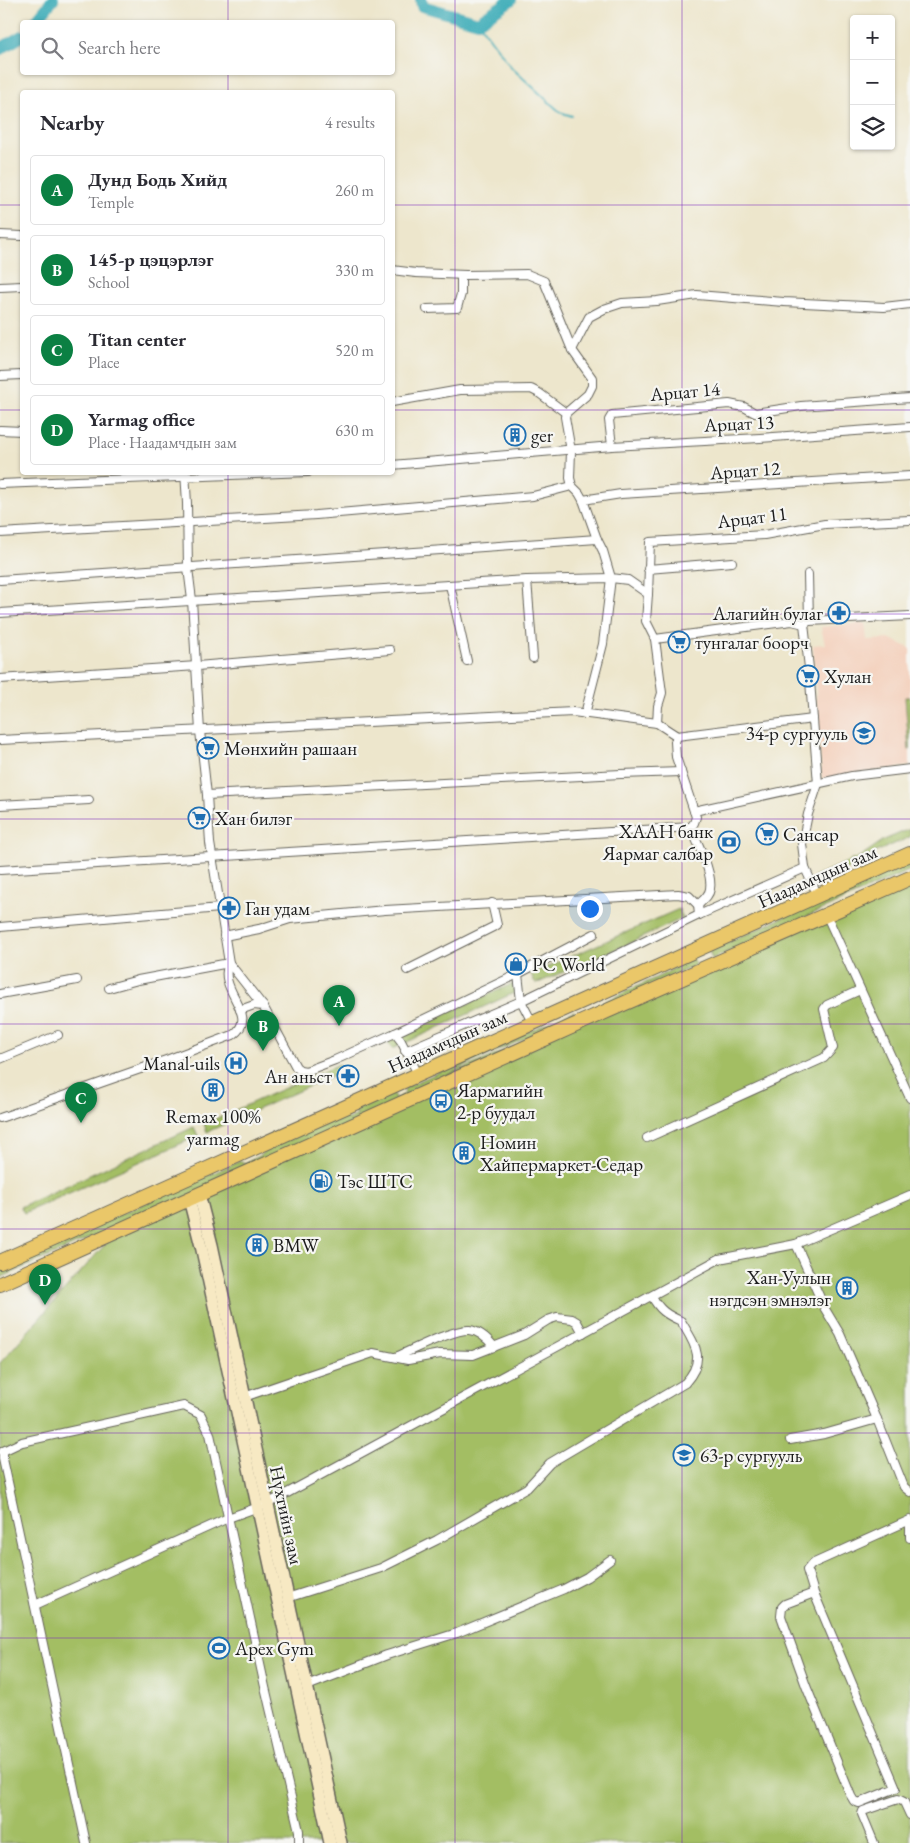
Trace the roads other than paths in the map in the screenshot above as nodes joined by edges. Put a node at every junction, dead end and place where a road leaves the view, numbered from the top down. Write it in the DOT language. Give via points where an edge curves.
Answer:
graph roads {
  1 [pos="0,235"];
  2 [pos="20,236"];
  3 [pos="395,272"];
  4 [pos="461,275"];
  5 [pos="20,286"];
  6 [pos="0,287"];
  7 [pos="910,304"];
  8 [pos="427,309"];
  9 [pos="572,350"];
  10 [pos="20,375"];
  11 [pos="0,376"];
  12 [pos="910,398"];
  13 [pos="395,401"];
  14 [pos="566,413"];
  15 [pos="910,427"];
  16 [pos="0,430"];
  17 [pos="20,431"];
  18 [pos="612,446"];
  19 [pos="571,451"];
  20 [pos="395,465"];
  21 [pos="185,475"];
  22 [pos="910,476"];
  23 [pos="0,484"];
  24 [pos="572,486"];
  25 [pos="583,500"];
  26 [pos="910,520"];
  27 [pos="187,521"];
  28 [pos="0,533"];
  29 [pos="597,539"];
  30 [pos="732,562"];
  31 [pos="188,568"];
  32 [pos="648,568"];
  33 [pos="808,574"];
  34 [pos="611,578"];
  35 [pos="0,580"];
  36 [pos="528,580"];
  37 [pos="450,585"];
  38 [pos="648,594"];
  39 [pos="192,600"];
  40 [pos="0,613"];
  41 [pos="910,616"];
  42 [pos="807,622"];
  43 [pos="655,639"];
  44 [pos="390,650"];
  45 [pos="533,658"];
  46 [pos="467,661"];
  47 [pos="197,666"];
  48 [pos="0,679"];
  49 [pos="584,714"];
  50 [pos="813,719"];
  51 [pos="657,723"];
  52 [pos="200,730"];
  53 [pos="677,736"];
  54 [pos="0,740"];
  55 [pos="910,769"];
  56 [pos="681,772"];
  57 [pos="818,784"];
  58 [pos="208,795"];
  59 [pos="89,800"];
  60 [pos="0,805"];
  61 [pos="694,811"];
  62 [pos="691,827"];
  63 [pos="910,854"];
  64 [pos="212,857"];
  65 [pos="805,868"];
  66 [pos="0,870"];
  67 [pos="910,878"];
  68 [pos="818,896"];
  69 [pos="492,903"];
  70 [pos="698,905"];
  71 [pos="220,908"];
  72 [pos="699,914"];
  73 [pos="826,914"];
  74 [pos="0,927"];
  75 [pos="594,934"];
  76 [pos="224,936"];
  77 [pos="229,963"];
  78 [pos="407,970"];
  79 [pos="518,974"];
  80 [pos="77,980"];
  81 [pos="109,988"];
  82 [pos="860,990"];
  83 [pos="0,994"];
  84 [pos="521,1001"];
  85 [pos="582,1003"];
  86 [pos="263,1006"];
  87 [pos="240,1010"];
  88 [pos="590,1019"];
  89 [pos="533,1024"];
  90 [pos="394,1033"];
  91 [pos="58,1034"];
  92 [pos="406,1051"];
  93 [pos="0,1060"];
  94 [pos="418,1074"];
  95 [pos="399,1083"];
  96 [pos="910,1098"];
  97 [pos="408,1102"];
  98 [pos="343,1108"];
  99 [pos="0,1118"];
  100 [pos="353,1126"];
  101 [pos="647,1138"];
  102 [pos="249,1151"];
  103 [pos="257,1168"];
  104 [pos="910,1195"];
  105 [pos="194,1197"];
  106 [pos="796,1244"];
  107 [pos="1,1259"];
  108 [pos="0,1284"];
  109 [pos="652,1296"];
  110 [pos="583,1333"];
  111 [pos="494,1347"];
  112 [pos="394,1358"];
  113 [pos="244,1397"];
  114 [pos="877,1419"];
  115 [pos="790,1440"];
  116 [pos="910,1492"];
  117 [pos="262,1505"];
  118 [pos="228,1518"];
  119 [pos="910,1520"];
  120 [pos="910,1524"];
  121 [pos="910,1538"];
  122 [pos="610,1560"];
  123 [pos="814,1593"];
  124 [pos="287,1598"];
  125 [pos="35,1605"];
  126 [pos="307,1686"];
  127 [pos="910,1815"];
  128 [pos="86,1843"];
  129 [pos="299,1843"];
  130 [pos="330,1843"];
  131 [pos="341,1843"];
  132 [pos="874,1843"];
  1 -- 2 [label="street"];
  3 -- 4 [label="street"];
  4 -- 8 [label="street" via="457,308"];
  4 -- 9 [label="street" via="527,274 544,281"];
  5 -- 6 [label="street"];
  7 -- 9 [label="street" via="884,307 697,295 622,303 589,317"];
  9 -- 14 [label="street" via="592,378 592,386 588,394"];
  10 -- 11 [label="street"];
  12 -- 18 [label="street, Арцат 14" via="801,406 755,413 730,404 612,415 609,420"];
  13 -- 14 [label="street" via="460,390 531,389"];
  14 -- 19 [label="street"];
  15 -- 18 [label="street, Арцат 13"];
  16 -- 17 [label="street"];
  18 -- 19 [label="street, Арцат 13"];
  19 -- 20 [label="street, Арцат 13"];
  19 -- 24 [label="street"];
  21 -- 23 [label="street"];
  21 -- 27 [label="street"];
  22 -- 25 [label="street, Арцат 12" via="621,494"];
  24 -- 25 [label="street"];
  24 -- 27 [label="street" via="533,496 316,515"];
  25 -- 29 [label="street"];
  26 -- 32 [label="street, Арцат 11" via="825,524 764,535 650,542"];
  27 -- 28 [label="street"];
  27 -- 31 [label="street"];
  29 -- 31 [label="street"];
  29 -- 34 [label="street"];
  30 -- 32 [label="street"];
  31 -- 35 [label="street"];
  31 -- 39 [label="street"];
  32 -- 38 [label="street, Арцат 11"];
  33 -- 42 [label="street"];
  34 -- 36 [label="street"];
  34 -- 38 [label="street" via="628,580"];
  34 -- 49 [label="street" via="603,644"];
  36 -- 37 [label="street"];
  36 -- 45 [label="street"];
  37 -- 39 [label="street"];
  37 -- 46 [label="street"];
  38 -- 43 [label="street, Арцат 11" via="646,621"];
  39 -- 40 [label="street"];
  39 -- 47 [label="street"];
  41 -- 42 [label="street"];
  42 -- 43 [label="street" via="792,621"];
  42 -- 50 [label="street"];
  43 -- 51 [label="street, Арцат 11" via="662,693"];
  44 -- 47 [label="street"];
  47 -- 48 [label="street"];
  47 -- 52 [label="street"];
  49 -- 51 [label="street"];
  49 -- 52 [label="street"];
  50 -- 53 [label="street"];
  50 -- 57 [label="street"];
  51 -- 53 [label="street"];
  52 -- 54 [label="street"];
  52 -- 58 [label="street"];
  53 -- 56 [label="street" via="676,757"];
  55 -- 57 [label="street"];
  56 -- 58 [label="street"];
  56 -- 61 [label="street"];
  57 -- 61 [label="street"];
  57 -- 65 [label="street" via="802,844"];
  58 -- 64 [label="street"];
  59 -- 60 [label="street"];
  61 -- 62 [label="street" via="696,817"];
  62 -- 64 [label="street"];
  62 -- 70 [label="street" via="709,876 710,890"];
  63 -- 68 [label="highway, Наадамчдын зам"];
  64 -- 66 [label="street"];
  64 -- 71 [label="street"];
  65 -- 68 [label="street"];
  65 -- 72 [label="street"];
  67 -- 73 [label="highway, Наадамчдын зам"];
  68 -- 85 [label="highway, Наадамчдын зам"];
  69 -- 70 [label="street" via="678,894 689,896"];
  69 -- 76 [label="street" via="290,919 259,930"];
  69 -- 78 [label="street" via="497,925"];
  70 -- 72 [label="street"];
  71 -- 74 [label="street"];
  71 -- 76 [label="street"];
  72 -- 84 [label="street"];
  73 -- 82 [label="street"];
  73 -- 88 [label="highway, Наадамчдын зам"];
  75 -- 79 [label="street"];
  76 -- 77 [label="street"];
  77 -- 81 [label="street"];
  77 -- 86 [label="street"];
  77 -- 87 [label="street" via="225,970"];
  79 -- 84 [label="street"];
  79 -- 90 [label="street"];
  80 -- 83 [label="street"];
  82 -- 96 [label="street"];
  82 -- 101 [label="street" via="827,1004 824,1009 833,1048 824,1058"];
  84 -- 89 [label="street"];
  84 -- 92 [label="street"];
  85 -- 88 [label="highway"];
  85 -- 89 [label="highway, Наадамчдын зам"];
  86 -- 87 [label="street" via="254,1005"];
  86 -- 90 [label="street" via="300,1070 306,1071 335,1060"];
  87 -- 99 [label="street" via="243,1024 233,1035"];
  88 -- 97 [label="highway, Наадамчдын зам"];
  89 -- 94 [label="highway, Наадамчдын зам"];
  90 -- 92 [label="street"];
  91 -- 93 [label="street"];
  92 -- 94 [label="street"];
  94 -- 95 [label="highway, Наадамчдын зам"];
  95 -- 97 [label="highway" via="398,1093"];
  95 -- 98 [label="highway, Наадамчдын зам"];
  97 -- 100 [label="highway, Наадамчдын зам"];
  98 -- 100 [label="highway" via="352,1114"];
  98 -- 102 [label="highway, Наадамчдын зам"];
  100 -- 103 [label="highway, Наадамчдын зам"];
  102 -- 103 [label="highway"];
  102 -- 107 [label="highway, Наадамчдын зам"];
  103 -- 105 [label="highway, Наадамчдын зам"];
  104 -- 106 [label="street"];
  105 -- 108 [label="highway, Наадамчдын зам"];
  105 -- 113 [label="main road, Нүхтийн зам" via="212,1245"];
  105 -- 117 [label="main road, Нүхтийн зам" via="202,1250"];
  106 -- 109 [label="street" via="719,1260"];
  106 -- 114 [label="street"];
  109 -- 110 [label="street"];
  109 -- 124 [label="street" via="663,1312 681,1321 699,1356 694,1374 685,1383 550,1463 527,1488 437,1540 381,1568"];
  110 -- 111 [label="street" via="572,1318 556,1317"];
  110 -- 117 [label="street"];
  111 -- 112 [label="street" via="473,1354 440,1354 408,1360"];
  111 -- 112 [label="street" via="488,1338 470,1330 449,1335"];
  112 -- 113 [label="street" via="382,1353 366,1355"];
  113 -- 117 [label="main road, Нүхтийн зам"];
  114 -- 115 [label="street"];
  114 -- 116 [label="street" via="904,1487"];
  117 -- 118 [label="street"];
  117 -- 124 [label="main road, Нүхтийн зам"];
  117 -- 130 [label="main road, Нүхтийн зам"];
  118 -- 125 [label="street"];
  118 -- 125 [label="street" via="210,1434 201,1415 184,1406 5,1448 3,1460"];
  118 -- 129 [label="street"];
  119 -- 123 [label="street" via="812,1564 807,1570"];
  120 -- 121 [label="street"];
  122 -- 126 [label="street" via="564,1590 457,1633"];
  123 -- 123 [label="street" via="896,1788 859,1803 851,1796 806,1686 782,1616 785,1604"];
  124 -- 126 [label="main road, Нүхтийн зам"];
  125 -- 128 [label="street"];
  126 -- 131 [label="main road, Нүхтийн зам"];
  127 -- 132 [label="street" via="904,1802 898,1799 863,1811"];
}
